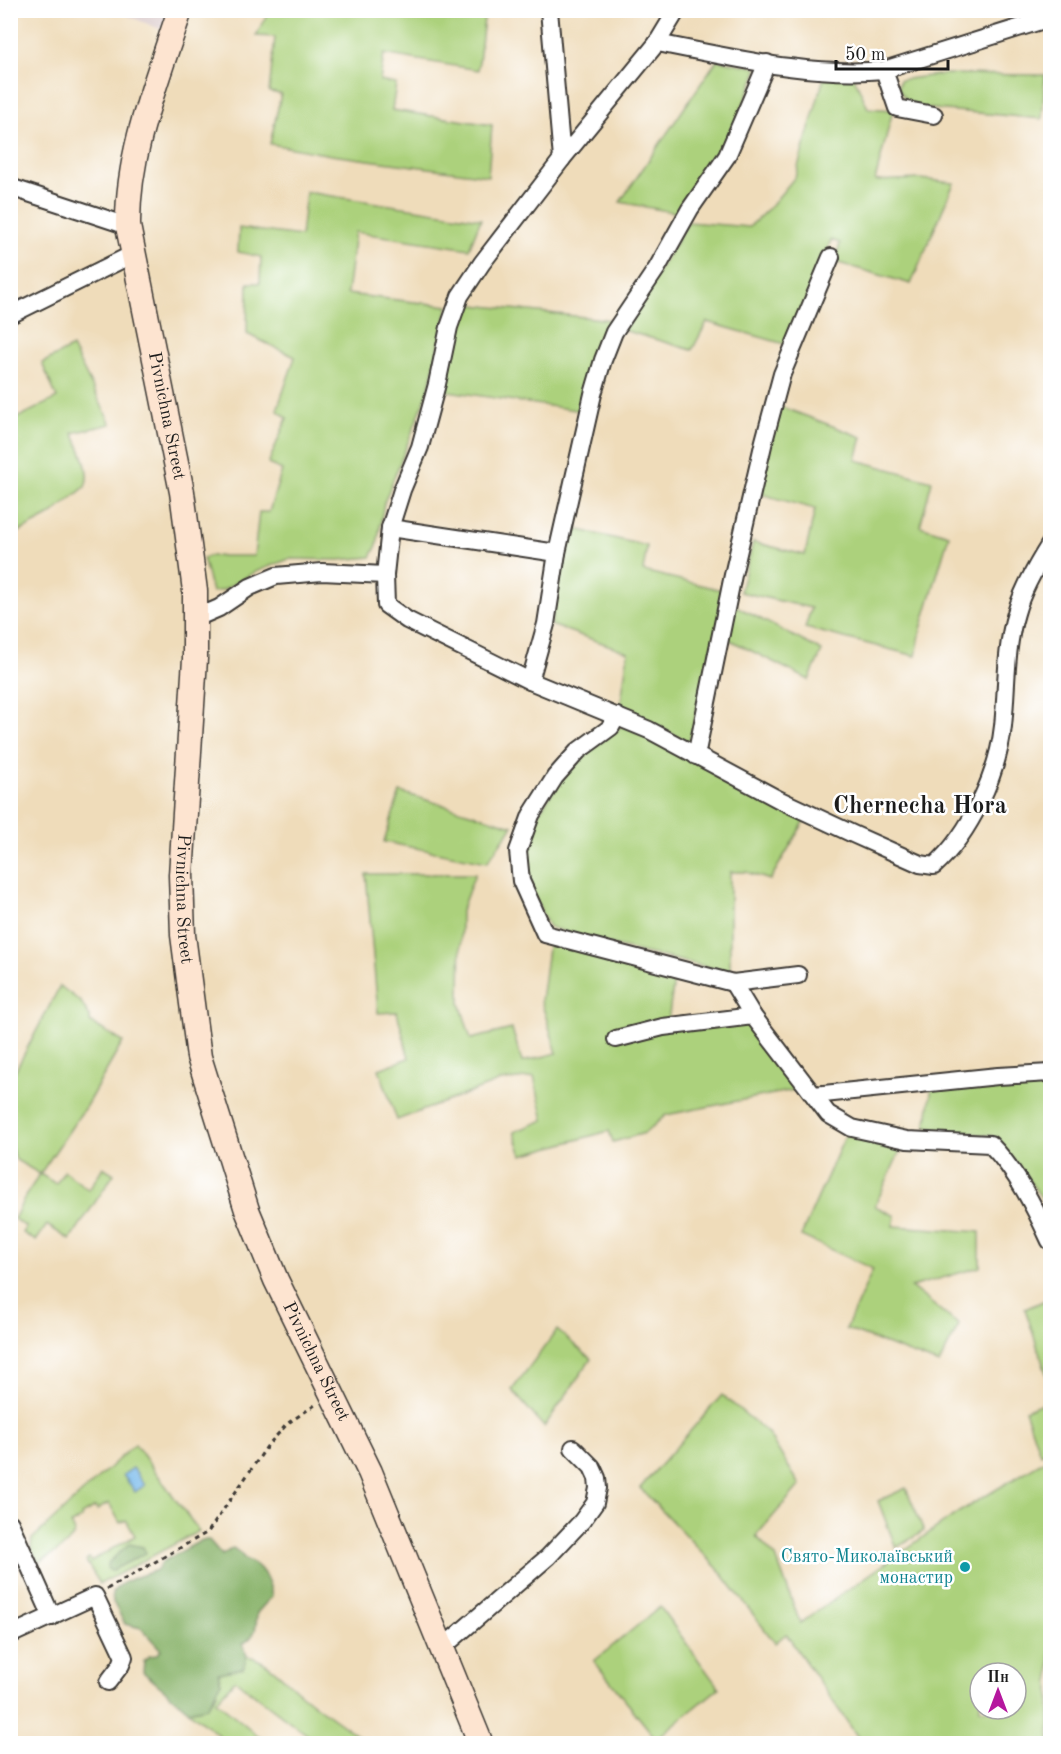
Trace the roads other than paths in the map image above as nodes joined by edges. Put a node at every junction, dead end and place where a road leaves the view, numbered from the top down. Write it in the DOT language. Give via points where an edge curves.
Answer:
graph roads {
  1 [pos="180,10"];
  2 [pos="549,10"];
  3 [pos="677,10"];
  4 [pos="1050,18"];
  5 [pos="657,43"];
  6 [pos="767,63"];
  7 [pos="884,70"];
  8 [pos="934,115"];
  9 [pos="562,159"];
  10 [pos="10,187"];
  11 [pos="128,226"];
  12 [pos="133,254"];
  13 [pos="831,257"];
  14 [pos="10,315"];
  15 [pos="390,528"];
  16 [pos="1050,544"];
  17 [pos="557,553"];
  18 [pos="386,575"];
  19 [pos="196,618"];
  20 [pos="530,681"];
  21 [pos="617,716"];
  22 [pos="696,756"];
  23 [pos="798,975"];
  24 [pos="733,983"];
  25 [pos="753,1016"];
  26 [pos="615,1039"];
  27 [pos="1050,1073"];
  28 [pos="814,1095"];
  29 [pos="1050,1241"];
  30 [pos="573,1448"];
  31 [pos="10,1523"];
  32 [pos="52,1617"];
  33 [pos="10,1635"];
  34 [pos="442,1648"];
  35 [pos="108,1682"];
  36 [pos="481,1743"];
  1 -- 11 [label="street, Pivnichna Street" via="135,151 127,199"];
  2 -- 9 [label="street"];
  3 -- 5 [label="street"];
  4 -- 7 [label="street"];
  5 -- 6 [label="street"];
  5 -- 9 [label="street"];
  6 -- 7 [label="street" via="832,71"];
  6 -- 17 [label="street" via="727,156 614,332 593,394"];
  7 -- 8 [label="street" via="897,108"];
  9 -- 15 [label="street" via="460,296 420,447"];
  10 -- 11 [label="street"];
  11 -- 12 [label="street, Pivnichna Street"];
  12 -- 14 [label="street"];
  12 -- 19 [label="street, Pivnichna Street" via="182,492"];
  13 -- 22 [label="street" via="782,374 733,575"];
  15 -- 17 [label="street"];
  15 -- 18 [label="street"];
  16 -- 22 [label="street" via="1016,612 1010,638 1003,729 992,777 967,825 934,867 855,835"];
  17 -- 20 [label="street" via="546,624"];
  18 -- 19 [label="street" via="322,572 276,576"];
  18 -- 20 [label="street" via="386,605 407,620"];
  19 -- 34 [label="street, Pivnichna Street" via="181,874 183,935 199,1057 247,1210 276,1280 370,1472"];
  20 -- 21 [label="street"];
  21 -- 22 [label="street"];
  21 -- 24 [label="street" via="611,727 578,751 555,777 531,815 518,851 521,881 545,934"];
  23 -- 24 [label="street"];
  24 -- 25 [label="street"];
  25 -- 26 [label="street" via="663,1027"];
  25 -- 28 [label="street"];
  27 -- 28 [label="street"];
  28 -- 29 [label="street" via="828,1114 852,1128 908,1140 990,1144 1018,1179"];
  30 -- 34 [label="street" via="597,1478 595,1503 548,1557"];
  31 -- 32 [label="street"];
  32 -- 33 [label="street"];
  32 -- 35 [label="street" via="95,1596 124,1657"];
  34 -- 36 [label="street, Pivnichna Street"];
}
